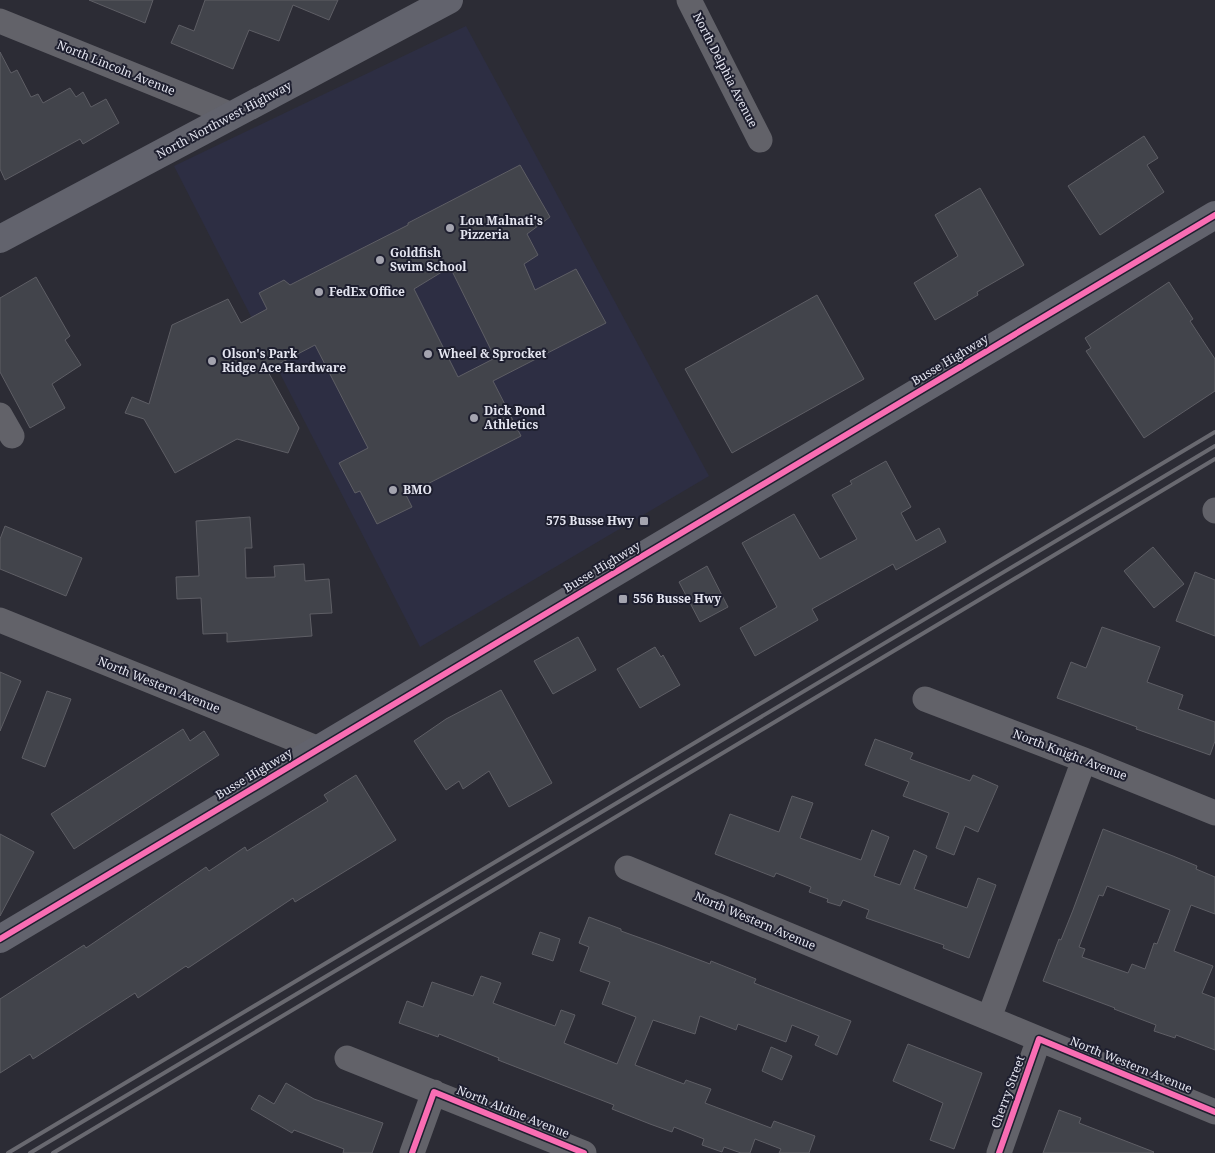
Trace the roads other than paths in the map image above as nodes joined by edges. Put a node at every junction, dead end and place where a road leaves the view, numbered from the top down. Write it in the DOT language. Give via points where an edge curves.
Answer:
graph roads {
  1 [pos="449,0"];
  2 [pos="689,0"];
  3 [pos="0,21"];
  4 [pos="232,115"];
  5 [pos="760,140"];
  6 [pos="1215,215"];
  7 [pos="0,240"];
  8 [pos="0,620"];
  9 [pos="925,699"];
  10 [pos="319,748"];
  11 [pos="1084,760"];
  12 [pos="1215,813"];
  13 [pos="627,868"];
  14 [pos="0,938"];
  15 [pos="990,1018"];
  16 [pos="1039,1039"];
  17 [pos="347,1058"];
  18 [pos="434,1092"];
  19 [pos="1215,1112"];
  20 [pos="412,1153"];
  21 [pos="584,1153"];
  22 [pos="999,1153"];
  1 -- 4 [label="main road, North Northwest Highway"];
  2 -- 5 [label="street, North Delphia Avenue"];
  3 -- 4 [label="street, North Lincoln Avenue"];
  4 -- 7 [label="main road, North Northwest Highway"];
  6 -- 10 [label="main road, Busse Highway"];
  8 -- 10 [label="street, North Western Avenue"];
  9 -- 11 [label="street, North Knight Avenue"];
  10 -- 14 [label="main road, Busse Highway"];
  11 -- 12 [label="street, North Knight Avenue"];
  11 -- 15 [label="street"];
  13 -- 15 [label="street, North Western Avenue"];
  15 -- 16 [label="street, North Western Avenue"];
  16 -- 19 [label="street, North Western Avenue"];
  16 -- 22 [label="street, Cherry Street"];
  17 -- 18 [label="street, North Aldine Avenue"];
  18 -- 20 [label="street"];
  18 -- 21 [label="street, North Aldine Avenue"];
}
